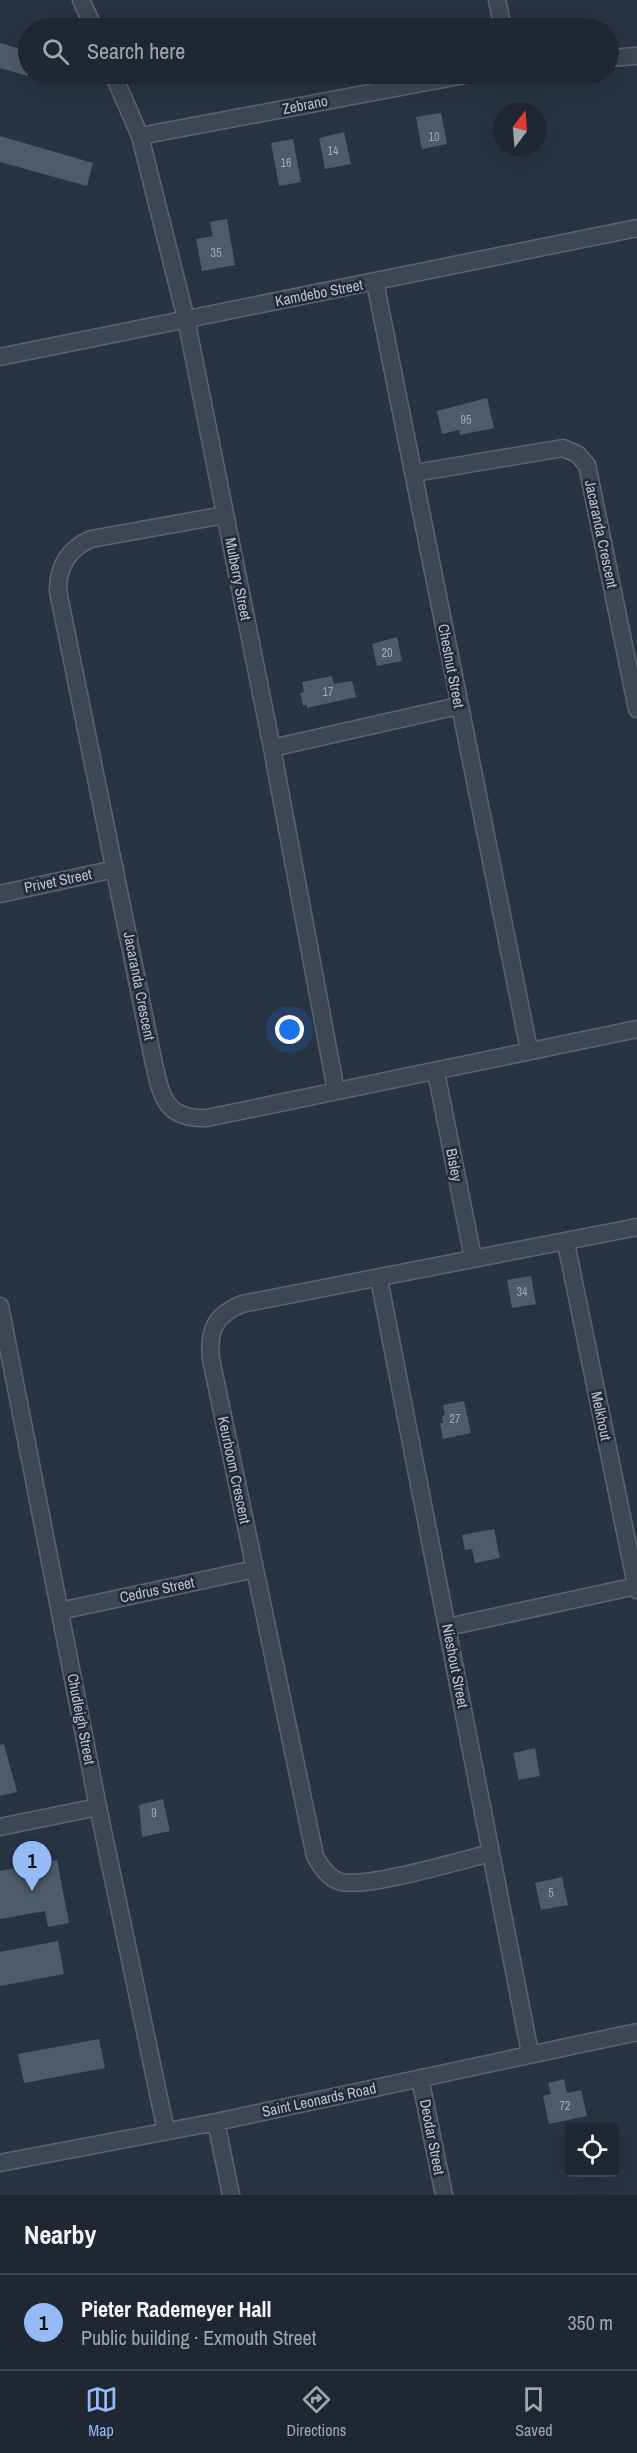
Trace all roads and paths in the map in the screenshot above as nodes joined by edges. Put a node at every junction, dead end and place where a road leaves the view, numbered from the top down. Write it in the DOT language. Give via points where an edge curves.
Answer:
graph roads {
  1 [pos="81,0"];
  2 [pos="497,0"];
  3 [pos="89,18"];
  4 [pos="500,18"];
  5 [pos="637,56"];
  6 [pos="619,57"];
  7 [pos="117,84"];
  8 [pos="417,84"];
  9 [pos="140,136"];
  10 [pos="637,228"];
  11 [pos="375,282"];
  12 [pos="186,319"];
  13 [pos="0,357"];
  14 [pos="415,473"];
  15 [pos="225,515"];
  16 [pos="458,706"];
  17 [pos="637,710"];
  18 [pos="272,748"];
  19 [pos="115,869"];
  20 [pos="0,894"];
  21 [pos="637,1029"];
  22 [pos="529,1050"];
  23 [pos="436,1072"];
  24 [pos="336,1091"];
  25 [pos="637,1227"];
  26 [pos="566,1243"];
  27 [pos="473,1258"];
  28 [pos="379,1279"];
  29 [pos="0,1306"];
  30 [pos="255,1569"];
  31 [pos="637,1588"];
  32 [pos="60,1611"];
  33 [pos="448,1627"];
  34 [pos="98,1807"];
  35 [pos="0,1827"];
  36 [pos="491,1853"];
  37 [pos="637,2032"];
  38 [pos="530,2053"];
  39 [pos="420,2078"];
  40 [pos="216,2122"];
  41 [pos="166,2131"];
  42 [pos="0,2163"];
  43 [pos="231,2195"];
  44 [pos="444,2195"];
  1 -- 3 [label="street"];
  2 -- 4 [label="street"];
  5 -- 6 [label="street"];
  7 -- 9 [label="street, Mulberry Street"];
  8 -- 9 [label="street, Zebrano"];
  9 -- 12 [label="street, Mulberry Street"];
  10 -- 11 [label="street, Kamdebo Street"];
  11 -- 12 [label="street, Kamdebo Street"];
  11 -- 14 [label="street, Chestnut Street"];
  12 -- 13 [label="street, Kamdebo Street"];
  12 -- 15 [label="street, Mulberry Street"];
  14 -- 16 [label="street, Chestnut Street"];
  14 -- 17 [label="street, Jacaranda Crescent" via="563,448 583,459"];
  15 -- 18 [label="street, Mulberry Street"];
  15 -- 19 [label="street, Jacaranda Crescent" via="91,539 78,544 60,569 58,591"];
  16 -- 18 [label="street"];
  16 -- 22 [label="street, Chestnut Street"];
  18 -- 24 [label="street, Mulberry Street"];
  19 -- 20 [label="street, Privet Street"];
  19 -- 24 [label="street, Jacaranda Crescent" via="154,1064 167,1104 186,1117 207,1118"];
  21 -- 22 [label="street, Jacaranda Crescent"];
  22 -- 23 [label="street, Jacaranda Crescent"];
  23 -- 24 [label="street, Jacaranda Crescent"];
  23 -- 27 [label="street, Bisley"];
  25 -- 26 [label="street, Keurboom Crescent"];
  26 -- 27 [label="street, Keurboom Crescent"];
  26 -- 31 [label="street, Melkhout"];
  27 -- 28 [label="street, Keurboom Crescent"];
  28 -- 30 [label="street, Keurboom Crescent" via="242,1304 221,1315 211,1329 211,1359"];
  28 -- 33 [label="street, Nieshout Street"];
  29 -- 32 [label="street, Chudleigh Street"];
  30 -- 32 [label="street, Cedrus Street"];
  30 -- 36 [label="street, Keurboom Crescent" via="310,1841 321,1868 338,1881 361,1883"];
  31 -- 33 [label="street"];
  32 -- 34 [label="street, Chudleigh Street"];
  33 -- 36 [label="street, Nieshout Street"];
  34 -- 35 [label="street"];
  34 -- 41 [label="street, Chudleigh Street"];
  36 -- 38 [label="street, Nieshout Street"];
  37 -- 38 [label="street, Saint Leonards Road"];
  38 -- 39 [label="street, Saint Leonards Road"];
  39 -- 40 [label="street, Saint Leonards Road"];
  39 -- 44 [label="street, Deodar Street"];
  40 -- 41 [label="street, Saint Leonards Road"];
  40 -- 43 [label="street"];
  41 -- 42 [label="street, Saint Leonards Road"];
}
